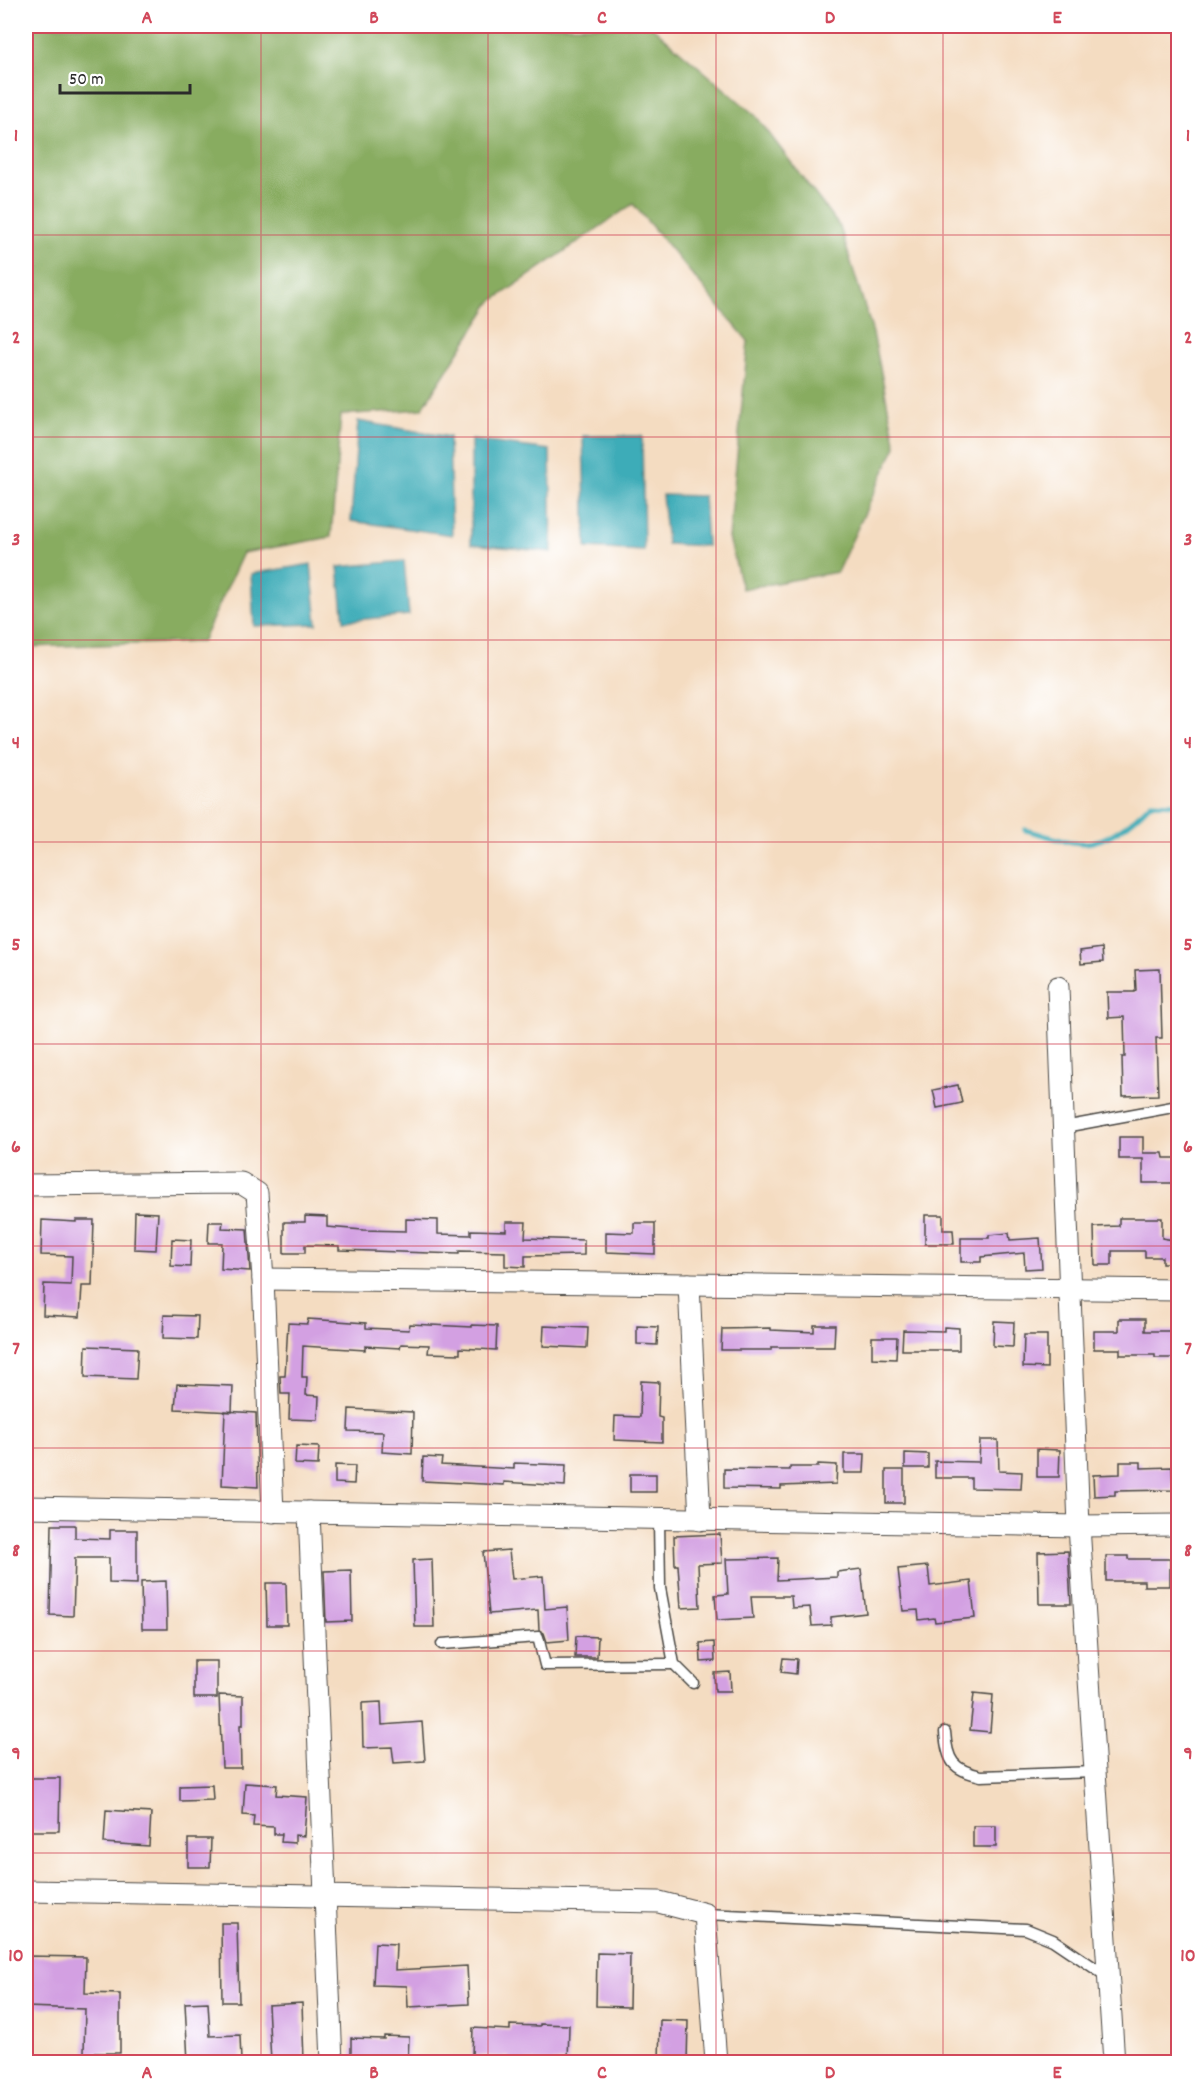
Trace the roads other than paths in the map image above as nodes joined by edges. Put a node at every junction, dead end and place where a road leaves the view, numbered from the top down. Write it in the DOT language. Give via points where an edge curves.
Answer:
graph roads {
  1 [pos="1058,987"];
  2 [pos="1179,1106"];
  3 [pos="1064,1127"];
  4 [pos="26,1185"];
  5 [pos="262,1279"];
  6 [pos="688,1284"];
  7 [pos="1071,1289"];
  8 [pos="1179,1290"];
  9 [pos="26,1507"];
  10 [pos="273,1512"];
  11 [pos="309,1512"];
  12 [pos="659,1519"];
  13 [pos="700,1520"];
  14 [pos="1179,1525"];
  15 [pos="1079,1526"];
  16 [pos="442,1644"];
  17 [pos="674,1664"];
  18 [pos="693,1683"];
  19 [pos="945,1732"];
  20 [pos="1095,1772"];
  21 [pos="26,1891"];
  22 [pos="327,1896"];
  23 [pos="705,1914"];
  24 [pos="1108,1977"];
  25 [pos="332,2062"];
  26 [pos="716,2062"];
  27 [pos="1114,2062"];
  1 -- 3 [label="street"];
  2 -- 3 [label="lane"];
  3 -- 7 [label="street"];
  4 -- 5 [label="street" via="240,1182 257,1193"];
  5 -- 6 [label="street"];
  5 -- 10 [label="street"];
  6 -- 7 [label="street"];
  6 -- 13 [label="street"];
  7 -- 8 [label="street"];
  7 -- 15 [label="street"];
  9 -- 10 [label="street"];
  10 -- 11 [label="street"];
  11 -- 12 [label="street"];
  11 -- 22 [label="street"];
  12 -- 13 [label="street"];
  12 -- 17 [label="lane" via="660,1588"];
  13 -- 15 [label="street"];
  14 -- 15 [label="street"];
  15 -- 20 [label="street"];
  16 -- 17 [label="lane" via="538,1637 544,1665"];
  17 -- 18 [label="lane"];
  19 -- 20 [label="lane" via="947,1752 963,1772 981,1776"];
  20 -- 24 [label="street"];
  21 -- 22 [label="street"];
  22 -- 23 [label="street" via="659,1902"];
  22 -- 25 [label="street"];
  23 -- 24 [label="lane" via="1026,1929 1053,1940"];
  23 -- 26 [label="street"];
  24 -- 27 [label="street"];
}
